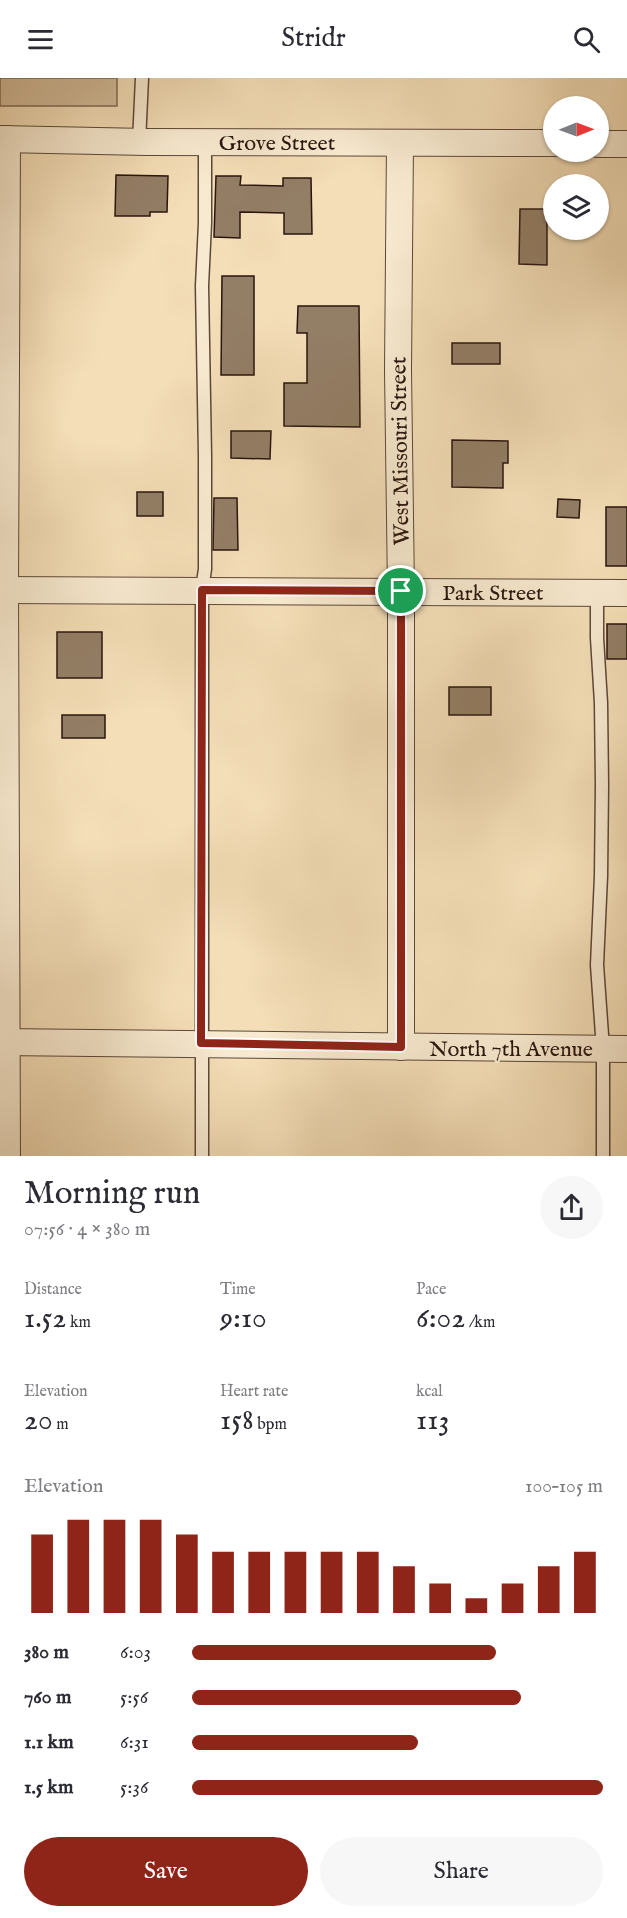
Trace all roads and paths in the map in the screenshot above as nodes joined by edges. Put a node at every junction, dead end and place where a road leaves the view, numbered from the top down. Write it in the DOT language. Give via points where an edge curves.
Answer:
graph roads {
  1 [pos="142,78"];
  2 [pos="3,139"];
  3 [pos="139,142"];
  4 [pos="205,142"];
  5 [pos="400,143"];
  6 [pos="543,143"];
  7 [pos="609,144"];
  8 [pos="627,144"];
  9 [pos="2,590"];
  10 [pos="202,590"];
  11 [pos="401,591"];
  12 [pos="597,592"];
  13 [pos="627,592"];
  14 [pos="3,1042"];
  15 [pos="201,1043"];
  16 [pos="401,1047"];
  17 [pos="615,1049"];
  18 [pos="7,1156"];
  19 [pos="202,1156"];
  20 [pos="603,1156"];
  1 -- 3 [label="lane"];
  2 -- 3 [label="street, Grove Street"];
  2 -- 9 [label="street"];
  3 -- 4 [label="street, Grove Street"];
  4 -- 5 [label="street, Grove Street"];
  4 -- 10 [label="lane"];
  5 -- 6 [label="street, Grove Street"];
  5 -- 11 [label="street, West Missouri Street"];
  7 -- 8 [label="street"];
  9 -- 10 [label="street, Park Street"];
  9 -- 14 [label="street" via="7,812"];
  10 -- 11 [label="street, Park Street"];
  10 -- 15 [label="lane"];
  11 -- 12 [label="street, Park Street"];
  11 -- 16 [label="street, West Missouri Street"];
  12 -- 13 [label="street, Park Street"];
  12 -- 17 [label="lane" via="602,785 597,965"];
  14 -- 15 [label="street, North 7th Avenue"];
  14 -- 18 [label="street"];
  15 -- 16 [label="street, North 7th Avenue"];
  15 -- 19 [label="lane"];
  16 -- 17 [label="street, North 7th Avenue"];
  17 -- 20 [label="lane"];
}
